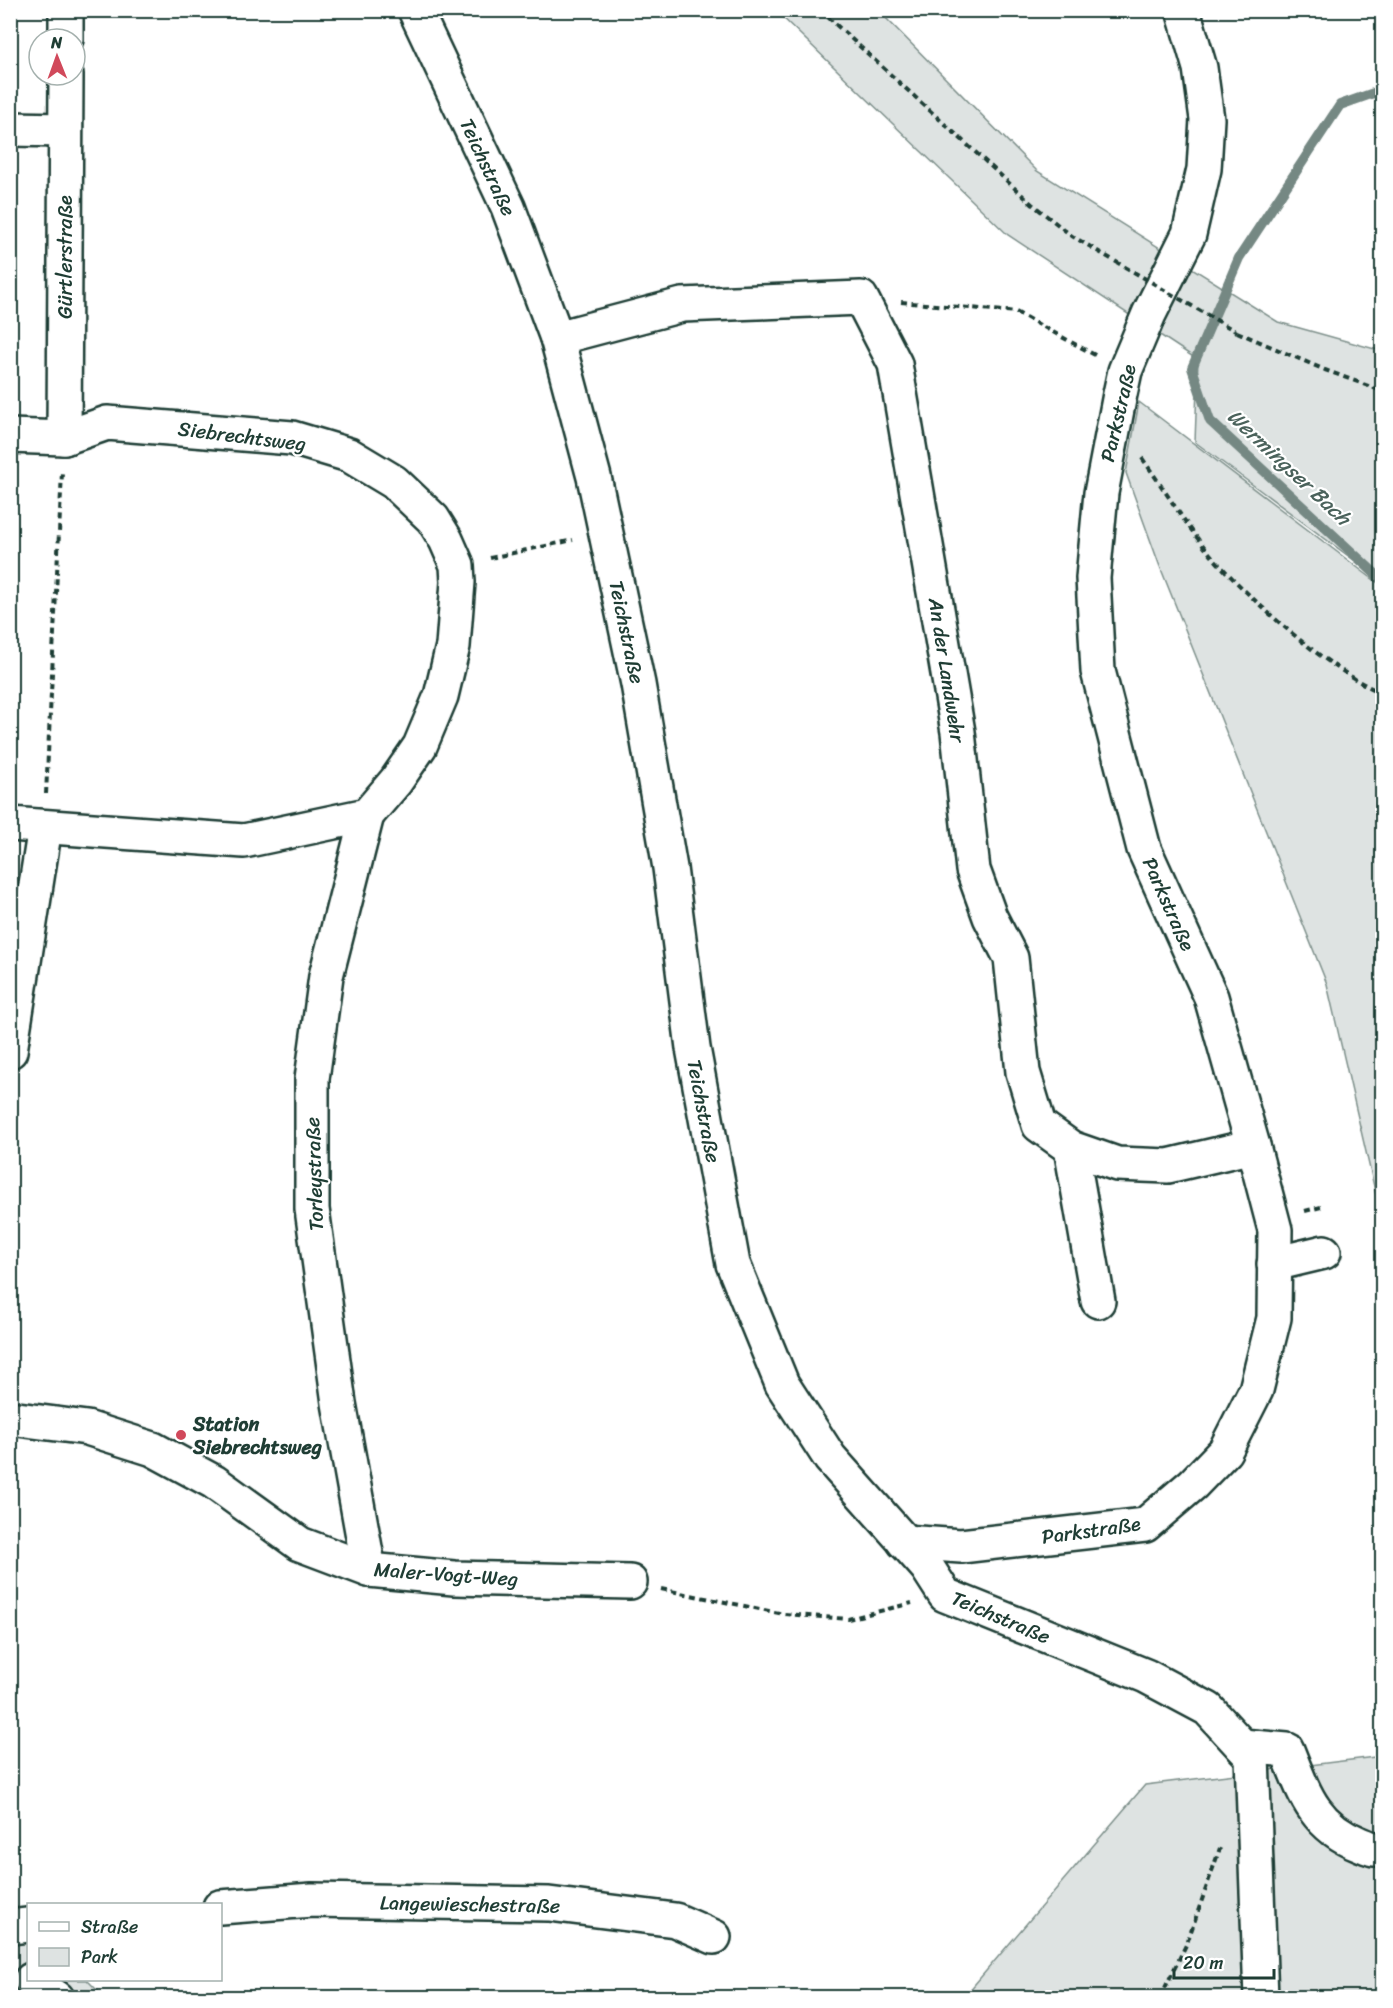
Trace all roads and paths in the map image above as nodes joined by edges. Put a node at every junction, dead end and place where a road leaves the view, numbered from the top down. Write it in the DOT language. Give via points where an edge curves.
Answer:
graph roads {
  1 [pos="66,10"];
  2 [pos="415,10"];
  3 [pos="820,10"];
  4 [pos="1183,10"];
  5 [pos="66,27"];
  6 [pos="66,87"];
  7 [pos="10,129"];
  8 [pos="65,130"];
  9 [pos="861,298"];
  10 [pos="557,338"];
  11 [pos="1104,360"];
  12 [pos="1383,391"];
  13 [pos="1115,421"];
  14 [pos="10,436"];
  15 [pos="64,438"];
  16 [pos="606,532"];
  17 [pos="457,565"];
  18 [pos="1383,693"];
  19 [pos="367,815"];
  20 [pos="10,824"];
  21 [pos="45,826"];
  22 [pos="10,1051"];
  23 [pos="1253,1146"];
  24 [pos="1071,1148"];
  25 [pos="1324,1252"];
  26 [pos="1274,1264"];
  27 [pos="1098,1302"];
  28 [pos="10,1418"];
  29 [pos="904,1542"];
  30 [pos="369,1570"];
  31 [pos="630,1582"];
  32 [pos="945,1594"];
  33 [pos="1242,1746"];
  34 [pos="1222,1845"];
  35 [pos="1383,1848"];
  36 [pos="222,1907"];
  37 [pos="27,1925"];
  38 [pos="10,1927"];
  39 [pos="714,1937"];
  40 [pos="10,1966"];
  41 [pos="27,1977"];
  42 [pos="33,1981"];
  43 [pos="57,1998"];
  44 [pos="1160,1998"];
  45 [pos="1261,1998"];
  1 -- 5 [label="street"];
  2 -- 10 [label="street, Teichstraße" via="508,207"];
  3 -- 12 [label="path, bridge" via="1072,236 1237,332"];
  4 -- 13 [label="street, Parkstraße" via="1200,68 1207,119 1204,170 1189,234 1125,371"];
  6 -- 8 [label="street, Gürtlerstraße"];
  7 -- 8 [label="street"];
  8 -- 15 [label="street, Gürtlerstraße"];
  9 -- 10 [label="street" via="682,305"];
  9 -- 11 [label="path" via="1016,312"];
  9 -- 24 [label="street, An der Landwehr" via="895,364 958,732 973,870 990,917 1011,958 1023,1072 1039,1125"];
  10 -- 16 [label="street, Teichstraße"];
  13 -- 18 [label="path" via="1210,554 1228,573 1299,639"];
  13 -- 23 [label="street, Parkstraße" via="1101,493 1093,578 1098,671 1144,849 1211,997"];
  14 -- 15 [label="street"];
  15 -- 17 [label="street, Siebrechtsweg" via="107,423 292,438 349,455 394,482 433,519"];
  15 -- 21 [label="path"];
  16 -- 17 [label="path"];
  16 -- 29 [label="street, Teichstraße" via="670,868 693,1048 733,1264 782,1384 830,1458"];
  17 -- 19 [label="street, Siebrechtsweg" via="453,646 441,696 420,746"];
  19 -- 21 [label="street" via="244,841"];
  19 -- 30 [label="street, Torleystraße" via="326,976 312,1079 312,1209 339,1403"];
  20 -- 21 [label="street"];
  21 -- 22 [label="street"];
  23 -- 24 [label="street, An der Landwehr" via="1168,1166 1117,1164"];
  23 -- 26 [label="street, Parkstraße" via="1275,1230"];
  24 -- 27 [label="street"];
  25 -- 26 [label="street"];
  26 -- 29 [label="street, Parkstraße" via="1274,1318 1256,1390 1225,1451 1145,1526 961,1545"];
  28 -- 30 [label="street, Maler-Vogt-Weg" via="87,1428 153,1449 214,1482 300,1544"];
  29 -- 32 [label="street, Teichstraße"];
  30 -- 31 [label="street, Maler-Vogt-Weg" via="454,1578"];
  31 -- 32 [label="path" via="784,1614 848,1619"];
  32 -- 33 [label="street, Teichstraße" via="1146,1676 1208,1709"];
  33 -- 35 [label="street" via="1287,1750 1308,1803 1339,1836 1376,1850"];
  33 -- 45 [label="street, Teichstraße" via="1252,1757"];
  34 -- 44 [label="path" via="1187,1944"];
  36 -- 39 [label="street, Langewieschestraße" via="312,1900 549,1904 675,1920"];
  37 -- 38 [label="street"];
  40 -- 41 [label="street"];
  42 -- 43 [label="street"];
}
